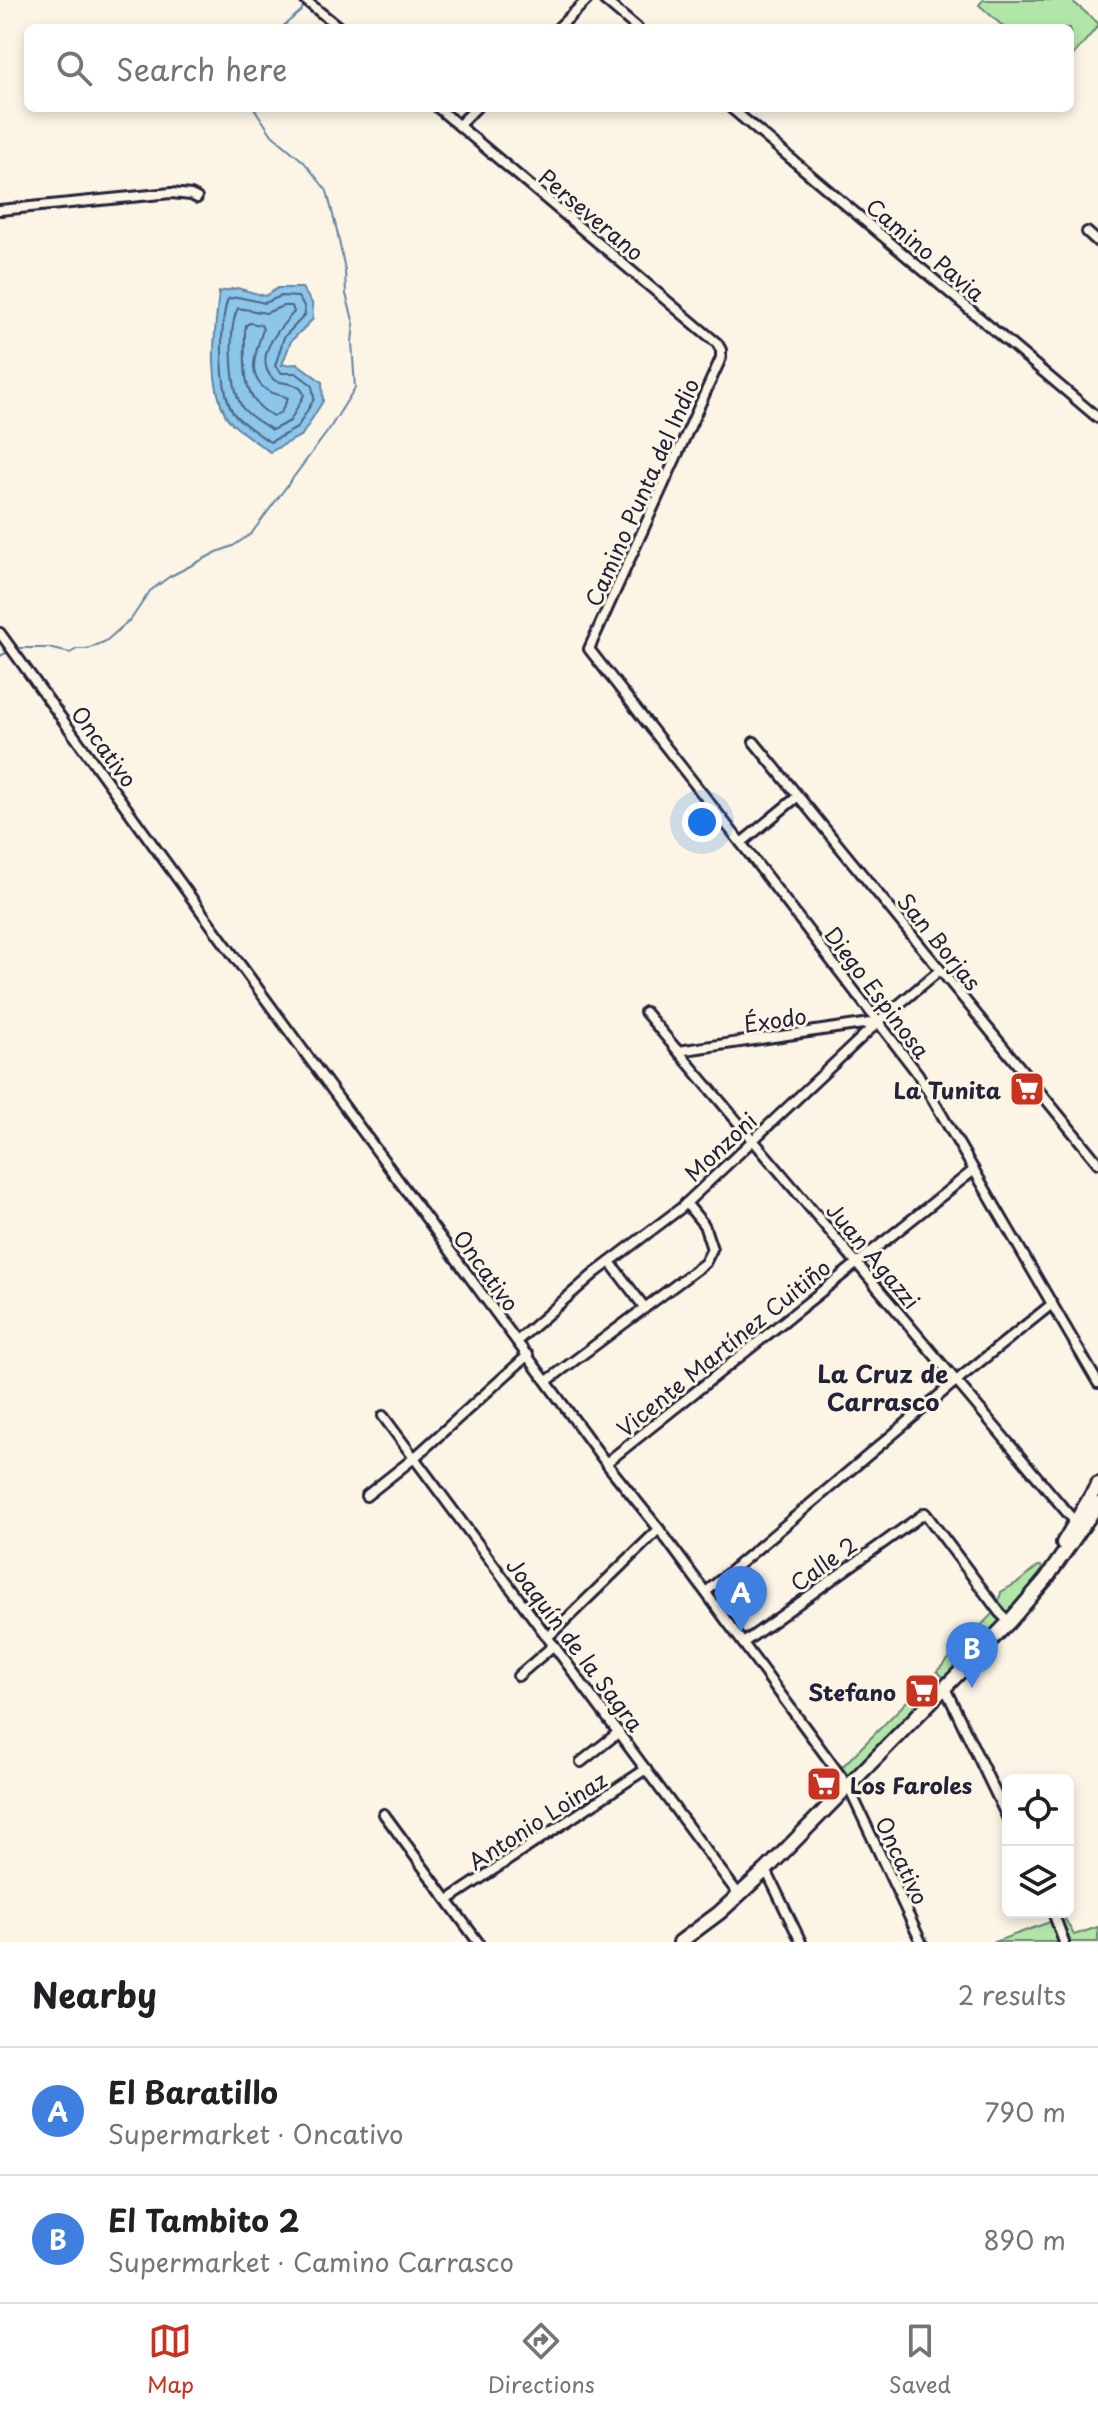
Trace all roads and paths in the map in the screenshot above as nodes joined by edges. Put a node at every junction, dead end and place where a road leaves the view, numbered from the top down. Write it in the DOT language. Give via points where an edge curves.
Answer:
graph roads {
  1 [pos="305,0"];
  2 [pos="587,0"];
  3 [pos="604,0"];
  4 [pos="335,24"];
  5 [pos="562,24"];
  6 [pos="632,24"];
  7 [pos="443,112"];
  8 [pos="472,112"];
  9 [pos="736,112"];
  10 [pos="459,125"];
  11 [pos="197,198"];
  12 [pos="0,210"];
  13 [pos="1087,232"];
  14 [pos="1098,242"];
  15 [pos="721,350"];
  16 [pos="1098,418"];
  17 [pos="0,633"];
  18 [pos="589,649"];
  19 [pos="754,742"];
  20 [pos="797,797"];
  21 [pos="741,843"];
  22 [pos="940,970"];
  23 [pos="645,1012"];
  24 [pos="878,1022"];
  25 [pos="678,1051"];
  26 [pos="752,1142"];
  27 [pos="1098,1163"];
  28 [pos="974,1170"];
  29 [pos="686,1203"];
  30 [pos="610,1262"];
  31 [pos="857,1263"];
  32 [pos="1052,1304"];
  33 [pos="645,1308"];
  34 [pos="517,1341"];
  35 [pos="528,1355"];
  36 [pos="547,1381"];
  37 [pos="956,1381"];
  38 [pos="1098,1383"];
  39 [pos="383,1416"];
  40 [pos="414,1458"];
  41 [pos="606,1463"];
  42 [pos="1098,1484"];
  43 [pos="366,1496"];
  44 [pos="1098,1504"];
  45 [pos="1098,1522"];
  46 [pos="1078,1526"];
  47 [pos="659,1529"];
  48 [pos="706,1592"];
  49 [pos="1009,1622"];
  50 [pos="551,1641"];
  51 [pos="743,1643"];
  52 [pos="518,1676"];
  53 [pos="945,1688"];
  54 [pos="619,1732"];
  55 [pos="581,1762"];
  56 [pos="646,1769"];
  57 [pos="848,1786"];
  58 [pos="1002,1807"];
  59 [pos="384,1814"];
  60 [pos="766,1870"];
  61 [pos="739,1895"];
  62 [pos="448,1900"];
  63 [pos="1055,1918"];
  64 [pos="478,1942"];
  65 [pos="680,1942"];
  66 [pos="801,1942"];
  67 [pos="921,1942"];
  68 [pos="1064,1942"];
  1 -- 4 [label="street"];
  2 -- 5 [label="street"];
  3 -- 6 [label="street"];
  7 -- 10 [label="street, Perseverano"];
  8 -- 10 [label="street"];
  9 -- 16 [label="street, Camino Pavia"];
  10 -- 15 [label="street, Perseverano"];
  11 -- 12 [label="street" via="171,193"];
  13 -- 14 [label="street"];
  15 -- 18 [label="street, Camino Punta del Indio"];
  17 -- 34 [label="street, Oncativo"];
  18 -- 21 [label="street, Diego Espinosa"];
  19 -- 20 [label="street, San Borjas"];
  20 -- 21 [label="street"];
  20 -- 22 [label="street, San Borjas"];
  21 -- 24 [label="street, Diego Espinosa"];
  22 -- 24 [label="street, Monzoni"];
  22 -- 27 [label="street, San Borjas"];
  23 -- 25 [label="street, Juan Agazzi"];
  24 -- 25 [label="street, Éxodo"];
  24 -- 26 [label="street, Monzoni"];
  24 -- 28 [label="street, Diego Espinosa" via="918,1074"];
  25 -- 26 [label="street, Juan Agazzi"];
  26 -- 29 [label="street, Monzoni"];
  26 -- 31 [label="street, Juan Agazzi"];
  28 -- 31 [label="street, Vicente Martínez Cuitiño"];
  28 -- 32 [label="street, Diego Espinosa"];
  29 -- 30 [label="street, Monzoni"];
  29 -- 33 [label="street" via="704,1225 712,1249 705,1263"];
  30 -- 33 [label="street"];
  30 -- 34 [label="street, Monzoni"];
  31 -- 37 [label="street, Juan Agazzi"];
  31 -- 41 [label="street, Vicente Martínez Cuitiño"];
  32 -- 37 [label="street"];
  32 -- 38 [label="street, Diego Espinosa"];
  33 -- 36 [label="street"];
  34 -- 35 [label="street, Oncativo"];
  35 -- 36 [label="street, Oncativo"];
  35 -- 40 [label="street"];
  36 -- 41 [label="street, Oncativo"];
  37 -- 46 [label="street, Juan Agazzi"];
  37 -- 48 [label="street"];
  39 -- 40 [label="street, Joaquín de la Sagra"];
  40 -- 43 [label="street"];
  40 -- 50 [label="street, Joaquín de la Sagra"];
  41 -- 47 [label="street, Oncativo"];
  42 -- 46 [label="main road"];
  44 -- 46 [label="main road"];
  45 -- 46 [label="main road"];
  46 -- 49 [label="main road"];
  47 -- 48 [label="street, Oncativo"];
  47 -- 50 [label="street"];
  48 -- 51 [label="street, Oncativo"];
  49 -- 51 [label="street, Calle 2" via="925,1513"];
  49 -- 53 [label="main road"];
  50 -- 52 [label="street"];
  50 -- 54 [label="street, Joaquín de la Sagra"];
  51 -- 57 [label="street, Oncativo"];
  53 -- 57 [label="main road"];
  53 -- 58 [label="street"];
  54 -- 55 [label="street"];
  54 -- 56 [label="street, Joaquín de la Sagra"];
  56 -- 61 [label="street, Joaquín de la Sagra"];
  56 -- 62 [label="street, Antonio Loinaz"];
  57 -- 60 [label="main road"];
  57 -- 67 [label="street, Oncativo"];
  59 -- 62 [label="street"];
  60 -- 61 [label="main road"];
  60 -- 66 [label="street"];
  61 -- 65 [label="main road"];
  62 -- 64 [label="street"];
  63 -- 68 [label="street"];
}
